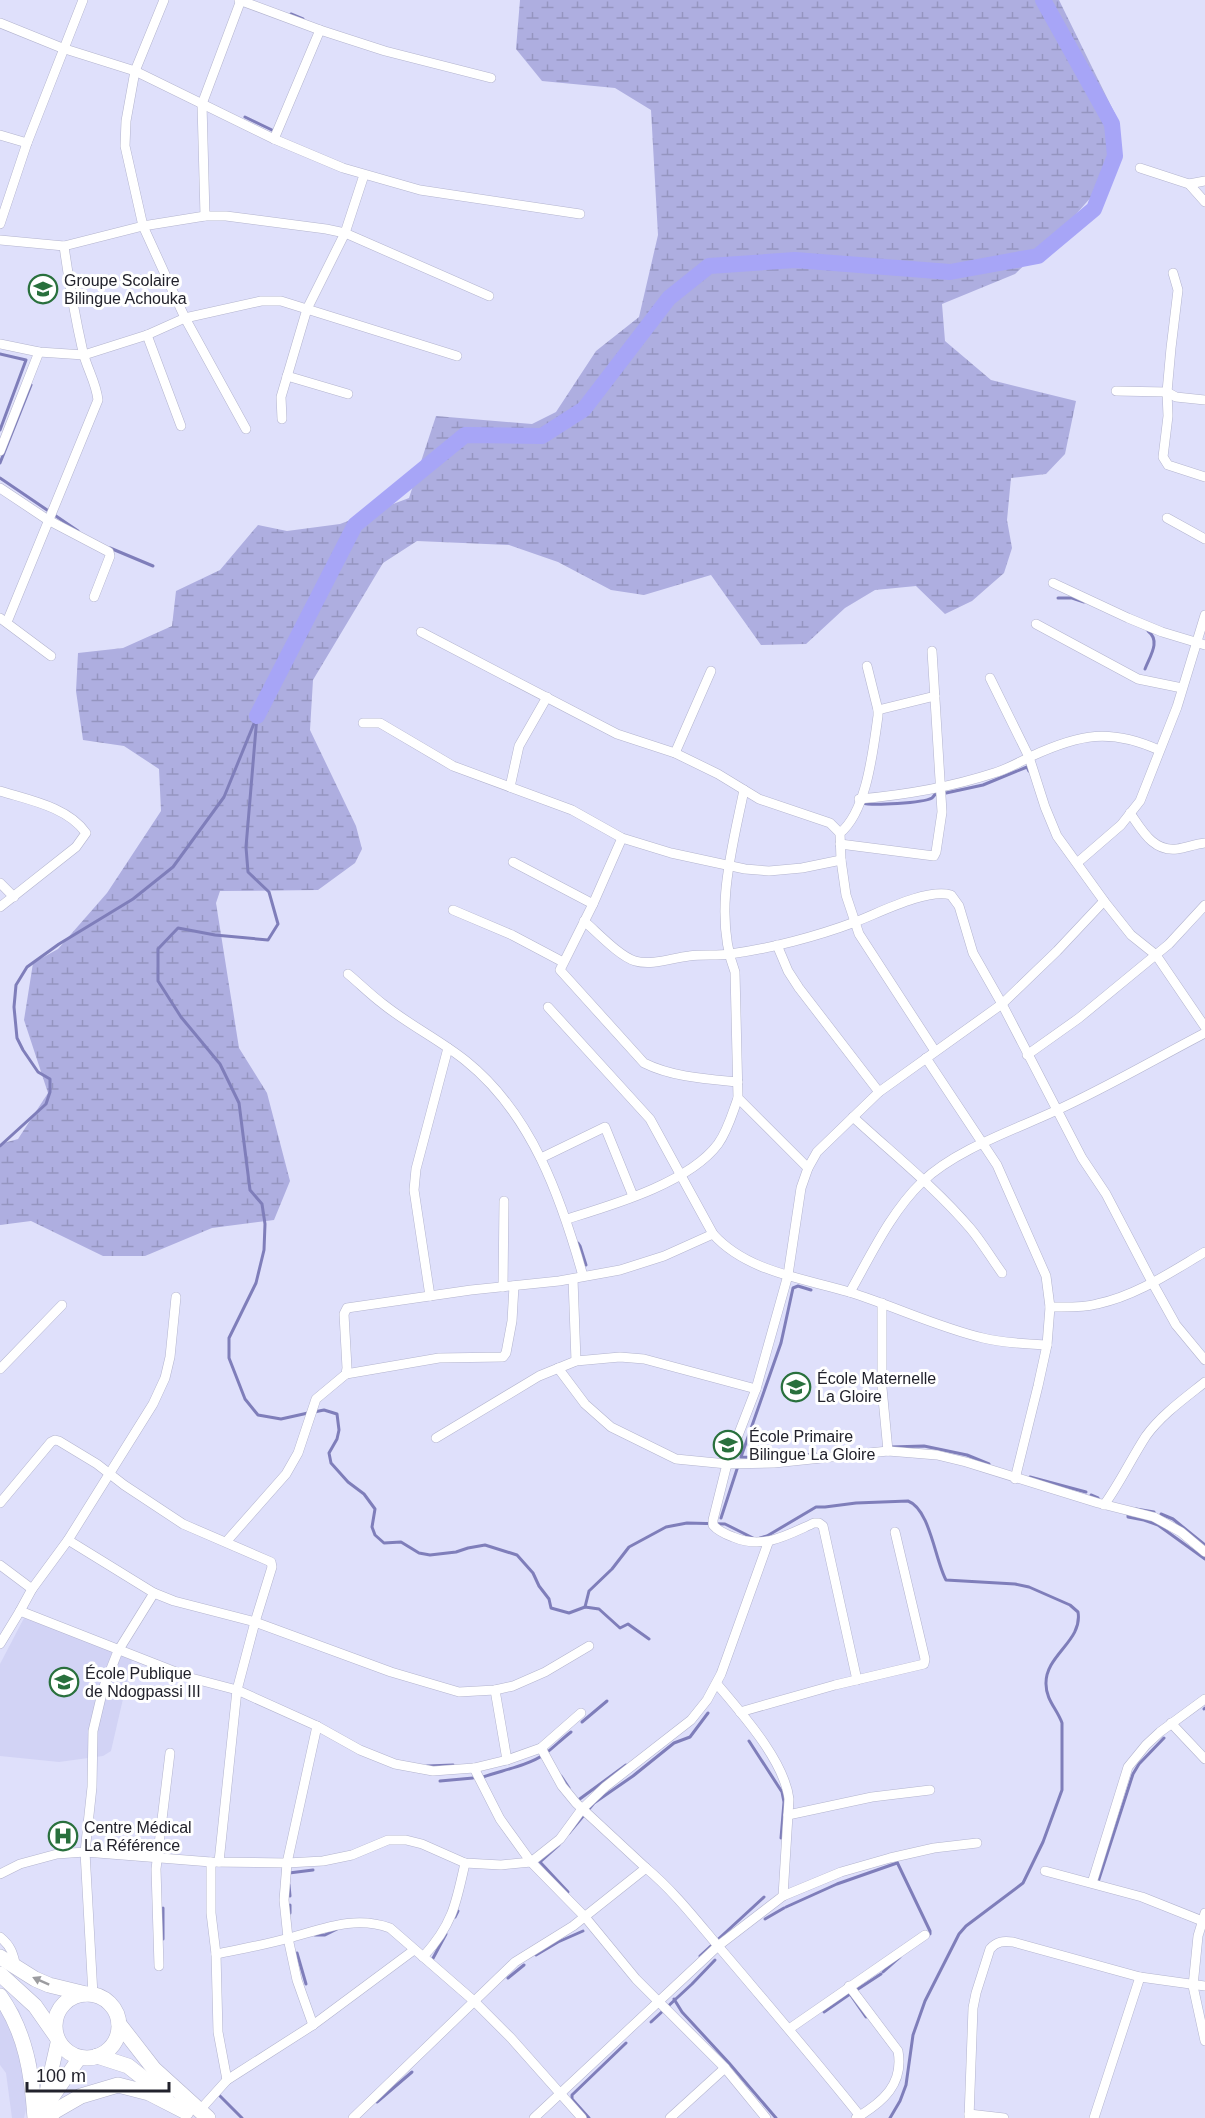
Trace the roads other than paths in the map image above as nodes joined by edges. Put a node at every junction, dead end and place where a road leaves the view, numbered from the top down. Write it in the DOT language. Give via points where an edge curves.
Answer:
graph roads {
  1 [pos="82,0"];
  2 [pos="164,0"];
  3 [pos="240,0"];
  4 [pos="0,23"];
  5 [pos="320,30"];
  6 [pos="63,48"];
  7 [pos="135,71"];
  8 [pos="491,78"];
  9 [pos="202,104"];
  10 [pos="0,135"];
  11 [pos="274,139"];
  12 [pos="27,143"];
  13 [pos="1140,168"];
  14 [pos="364,175"];
  15 [pos="1205,181"];
  16 [pos="1189,184"];
  17 [pos="1205,202"];
  18 [pos="580,214"];
  19 [pos="205,216"];
  20 [pos="0,224"];
  21 [pos="143,226"];
  22 [pos="345,233"];
  23 [pos="0,240"];
  24 [pos="64,246"];
  25 [pos="1173,273"];
  26 [pos="489,296"];
  27 [pos="307,309"];
  28 [pos="185,318"];
  29 [pos="147,335"];
  30 [pos="0,344"];
  31 [pos="39,352"];
  32 [pos="84,356"];
  33 [pos="457,356"];
  34 [pos="287,376"];
  35 [pos="1116,391"];
  36 [pos="1167,392"];
  37 [pos="348,394"];
  38 [pos="1205,400"];
  39 [pos="282,420"];
  40 [pos="181,426"];
  41 [pos="246,429"];
  42 [pos="0,452"];
  43 [pos="1205,477"];
  44 [pos="0,488"];
  45 [pos="1167,518"];
  46 [pos="48,520"];
  47 [pos="1205,539"];
  48 [pos="1053,583"];
  49 [pos="94,597"];
  50 [pos="1205,615"];
  51 [pos="3,620"];
  52 [pos="1036,624"];
  53 [pos="422,632"];
  54 [pos="1200,643"];
  55 [pos="932,651"];
  56 [pos="51,656"];
  57 [pos="867,666"];
  58 [pos="711,670"];
  59 [pos="990,678"];
  60 [pos="1182,688"];
  61 [pos="935,696"];
  62 [pos="547,697"];
  63 [pos="878,710"];
  64 [pos="363,723"];
  65 [pos="1159,750"];
  66 [pos="675,753"];
  67 [pos="1029,757"];
  68 [pos="510,787"];
  69 [pos="744,790"];
  70 [pos="941,790"];
  71 [pos="0,791"];
  72 [pos="860,799"];
  73 [pos="1130,813"];
  74 [pos="840,833"];
  75 [pos="622,838"];
  76 [pos="1205,843"];
  77 [pos="840,844"];
  78 [pos="840,860"];
  79 [pos="513,862"];
  80 [pos="1077,863"];
  81 [pos="728,865"];
  82 [pos="0,883"];
  83 [pos="14,897"];
  84 [pos="1104,901"];
  85 [pos="593,904"];
  86 [pos="1205,905"];
  87 [pos="0,907"];
  88 [pos="453,910"];
  89 [pos="584,921"];
  90 [pos="854,923"];
  91 [pos="777,945"];
  92 [pos="729,955"];
  93 [pos="1156,955"];
  94 [pos="563,962"];
  95 [pos="348,974"];
  96 [pos="1002,1004"];
  97 [pos="548,1007"];
  98 [pos="1205,1026"];
  99 [pos="1205,1033"];
  100 [pos="448,1048"];
  101 [pos="935,1051"];
  102 [pos="1027,1055"];
  103 [pos="926,1058"];
  104 [pos="738,1082"];
  105 [pos="879,1092"];
  106 [pos="738,1098"];
  107 [pos="1057,1110"];
  108 [pos="853,1117"];
  109 [pos="983,1143"];
  110 [pos="541,1158"];
  111 [pos="808,1168"];
  112 [pos="680,1174"];
  113 [pos="924,1180"];
  114 [pos="633,1196"];
  115 [pos="504,1201"];
  116 [pos="567,1219"];
  117 [pos="713,1234"];
  118 [pos="1205,1252"];
  119 [pos="1002,1273"];
  120 [pos="788,1275"];
  121 [pos="583,1276"];
  122 [pos="573,1279"];
  123 [pos="1152,1282"];
  124 [pos="508,1286"];
  125 [pos="850,1292"];
  126 [pos="430,1296"];
  127 [pos="176,1297"];
  128 [pos="882,1303"];
  129 [pos="62,1305"];
  130 [pos="1050,1307"];
  131 [pos="1047,1345"];
  132 [pos="1205,1360"];
  133 [pos="576,1361"];
  134 [pos="558,1368"];
  135 [pos="0,1369"];
  136 [pos="346,1374"];
  137 [pos="1205,1382"];
  138 [pos="756,1389"];
  139 [pos="436,1438"];
  140 [pos="888,1451"];
  141 [pos="728,1464"];
  142 [pos="110,1473"];
  143 [pos="1015,1479"];
  144 [pos="0,1503"];
  145 [pos="1104,1505"];
  146 [pos="895,1532"];
  147 [pos="68,1540"];
  148 [pos="226,1542"];
  149 [pos="768,1543"];
  150 [pos="1205,1552"];
  151 [pos="0,1565"];
  152 [pos="32,1588"];
  153 [pos="154,1593"];
  154 [pos="20,1611"];
  155 [pos="255,1622"];
  156 [pos="0,1644"];
  157 [pos="589,1646"];
  158 [pos="118,1651"];
  159 [pos="857,1680"];
  160 [pos="717,1684"];
  161 [pos="237,1690"];
  162 [pos="495,1690"];
  163 [pos="1205,1699"];
  164 [pos="740,1712"];
  165 [pos="581,1713"];
  166 [pos="1171,1723"];
  167 [pos="316,1726"];
  168 [pos="541,1748"];
  169 [pos="170,1753"];
  170 [pos="1205,1759"];
  171 [pos="507,1760"];
  172 [pos="474,1768"];
  173 [pos="930,1790"];
  174 [pos="582,1809"];
  175 [pos="788,1815"];
  176 [pos="977,1843"];
  177 [pos="85,1852"];
  178 [pos="157,1857"];
  179 [pos="215,1862"];
  180 [pos="531,1862"];
  181 [pos="287,1863"];
  182 [pos="465,1863"];
  183 [pos="646,1868"];
  184 [pos="1045,1871"];
  185 [pos="0,1874"];
  186 [pos="1092,1882"];
  187 [pos="783,1896"];
  188 [pos="585,1917"];
  189 [pos="1204,1918"];
  190 [pos="925,1935"];
  191 [pos="0,1936"];
  192 [pos="288,1938"];
  193 [pos="717,1946"];
  194 [pos="414,1950"];
  195 [pos="216,1954"];
  196 [pos="0,1957"];
  197 [pos="423,1957"];
  198 [pos="159,1966"];
  199 [pos="16,1967"];
  200 [pos="0,1974"];
  201 [pos="1140,1977"];
  202 [pos="849,1986"];
  203 [pos="1193,1986"];
  204 [pos="1205,1986"];
  205 [pos="90,1995"];
  206 [pos="0,1996"];
  207 [pos="474,2001"];
  208 [pos="657,2002"];
  209 [pos="119,2024"];
  210 [pos="313,2025"];
  211 [pos="789,2029"];
  212 [pos="57,2038"];
  213 [pos="1205,2041"];
  214 [pos="97,2056"];
  215 [pos="80,2057"];
  216 [pos="725,2068"];
  217 [pos="227,2080"];
  218 [pos="561,2092"];
  219 [pos="196,2115"];
  220 [pos="46,2116"];
  221 [pos="969,2116"];
  222 [pos="858,2117"];
  223 [pos="353,2118"];
  224 [pos="534,2118"];
  225 [pos="582,2118"];
  226 [pos="670,2118"];
  227 [pos="766,2118"];
  228 [pos="1004,2118"];
  229 [pos="1094,2118"];
  1 -- 6 [label="street"];
  2 -- 7 [label="street"];
  3 -- 5 [label="street"];
  3 -- 9 [label="street"];
  4 -- 6 [label="street"];
  5 -- 8 [label="street"];
  5 -- 11 [label="street"];
  6 -- 7 [label="street"];
  6 -- 12 [label="street"];
  7 -- 9 [label="street"];
  7 -- 21 [label="street" via="125,146"];
  9 -- 11 [label="street"];
  9 -- 19 [label="street"];
  10 -- 12 [label="street"];
  11 -- 14 [label="street"];
  12 -- 20 [label="street"];
  13 -- 16 [label="street"];
  14 -- 18 [label="street" via="441,194"];
  14 -- 22 [label="street"];
  15 -- 16 [label="street"];
  16 -- 17 [label="street"];
  19 -- 21 [label="street"];
  19 -- 22 [label="street"];
  21 -- 24 [label="street"];
  21 -- 28 [label="street"];
  22 -- 26 [label="street"];
  22 -- 27 [label="street"];
  23 -- 24 [label="street"];
  24 -- 32 [label="street"];
  25 -- 36 [label="street" via="1178,290"];
  27 -- 28 [label="street" via="281,301 261,301"];
  27 -- 33 [label="street"];
  27 -- 34 [label="street"];
  28 -- 29 [label="street"];
  28 -- 41 [label="street"];
  29 -- 32 [label="street"];
  29 -- 40 [label="street"];
  30 -- 31 [label="street"];
  31 -- 32 [label="street"];
  31 -- 42 [label="street"];
  32 -- 46 [label="street" via="98,400"];
  34 -- 37 [label="street"];
  34 -- 39 [label="street" via="281,397"];
  35 -- 36 [label="street"];
  36 -- 38 [label="street" via="1176,397"];
  36 -- 43 [label="street" via="1164,462"];
  44 -- 46 [label="street"];
  45 -- 47 [label="street"];
  46 -- 49 [label="street" via="109,552"];
  46 -- 51 [label="street"];
  48 -- 54 [label="street" via="1162,632"];
  50 -- 54 [label="street"];
  51 -- 56 [label="street"];
  52 -- 60 [label="street" via="1138,679"];
  53 -- 62 [label="street"];
  54 -- 60 [label="street"];
  55 -- 61 [label="street"];
  57 -- 63 [label="street"];
  58 -- 66 [label="street"];
  59 -- 67 [label="street"];
  60 -- 65 [label="street"];
  61 -- 63 [label="street"];
  61 -- 70 [label="street"];
  62 -- 66 [label="street" via="617,734"];
  62 -- 68 [label="street" via="519,746"];
  63 -- 72 [label="street" via="868,779"];
  64 -- 68 [label="street" via="380,723 453,766"];
  65 -- 67 [label="street" via="1135,740 1085,737"];
  65 -- 73 [label="street" via="1149,783"];
  66 -- 69 [label="street"];
  67 -- 70 [label="street"];
  67 -- 80 [label="street" via="1057,836"];
  68 -- 75 [label="street" via="572,810"];
  69 -- 74 [label="street" via="759,799 830,823"];
  69 -- 81 [label="street"];
  70 -- 72 [label="street"];
  70 -- 77 [label="street" via="942,812 934,856"];
  71 -- 83 [label="street" via="64,814 86,833 76,847"];
  72 -- 74 [label="street" via="851,821"];
  73 -- 76 [label="street" via="1151,841 1169,850"];
  73 -- 80 [label="street"];
  74 -- 77 [label="street"];
  75 -- 81 [label="street"];
  75 -- 85 [label="street"];
  77 -- 78 [label="street"];
  78 -- 81 [label="street" via="777,871"];
  78 -- 90 [label="street"];
  79 -- 85 [label="street"];
  80 -- 84 [label="street"];
  81 -- 92 [label="street" via="725,914"];
  82 -- 83 [label="street"];
  83 -- 87 [label="street"];
  84 -- 93 [label="street" via="1131,934"];
  84 -- 96 [label="street"];
  85 -- 89 [label="street"];
  86 -- 93 [label="street"];
  88 -- 94 [label="street"];
  89 -- 92 [label="street" via="634,961"];
  89 -- 94 [label="street"];
  90 -- 91 [label="street"];
  90 -- 96 [label="street" via="899,904 938,894 951,895 959,906 973,953"];
  90 -- 101 [label="street"];
  91 -- 92 [label="street"];
  91 -- 105 [label="street" via="799,988"];
  92 -- 104 [label="street" via="735,972"];
  93 -- 98 [label="street"];
  93 -- 102 [label="street"];
  94 -- 104 [label="street" via="561,972 644,1063 682,1075"];
  95 -- 100 [label="street" via="383,1004"];
  96 -- 101 [label="street"];
  96 -- 102 [label="street"];
  97 -- 112 [label="street" via="642,1108"];
  99 -- 107 [label="street"];
  100 -- 110 [label="street" via="501,1094"];
  100 -- 126 [label="street" via="414,1190"];
  101 -- 103 [label="street"];
  102 -- 107 [label="street"];
  103 -- 105 [label="street"];
  103 -- 109 [label="street"];
  104 -- 106 [label="street"];
  105 -- 108 [label="street"];
  106 -- 111 [label="street"];
  106 -- 112 [label="street" via="728,1129 717,1145"];
  107 -- 109 [label="street"];
  107 -- 123 [label="street"];
  108 -- 111 [label="street" via="817,1152"];
  108 -- 113 [label="street"];
  109 -- 113 [label="street"];
  109 -- 130 [label="street" via="997,1165 1046,1276"];
  110 -- 114 [label="street" via="605,1127"];
  110 -- 116 [label="street"];
  111 -- 120 [label="street" via="801,1188"];
  112 -- 114 [label="street"];
  112 -- 117 [label="street"];
  113 -- 119 [label="street" via="971,1228"];
  113 -- 125 [label="street" via="906,1198"];
  114 -- 116 [label="street"];
  115 -- 124 [label="street"];
  116 -- 121 [label="street"];
  117 -- 120 [label="street" via="748,1261"];
  117 -- 121 [label="street" via="664,1256"];
  118 -- 123 [label="street"];
  120 -- 125 [label="street"];
  120 -- 138 [label="street"];
  121 -- 122 [label="street"];
  122 -- 124 [label="street"];
  122 -- 133 [label="street"];
  123 -- 130 [label="street" via="1095,1305"];
  123 -- 132 [label="street" via="1176,1325"];
  124 -- 126 [label="street"];
  124 -- 136 [label="street" via="512,1321 503,1357 439,1358"];
  125 -- 128 [label="street"];
  126 -- 136 [label="street" via="347,1308"];
  127 -- 142 [label="street" via="165,1378"];
  128 -- 131 [label="street" via="986,1339"];
  128 -- 140 [label="street" via="882,1388"];
  129 -- 135 [label="street"];
  130 -- 131 [label="street"];
  131 -- 143 [label="street"];
  133 -- 134 [label="street"];
  133 -- 138 [label="street" via="644,1359"];
  134 -- 139 [label="street"];
  134 -- 141 [label="street" via="585,1404 611,1426 676,1459"];
  136 -- 148 [label="street" via="318,1396 286,1474"];
  137 -- 145 [label="street" via="1147,1435"];
  138 -- 141 [label="street"];
  140 -- 141 [label="street"];
  140 -- 143 [label="street" via="937,1455"];
  141 -- 149 [label="street" via="713,1525 743,1542"];
  142 -- 144 [label="street" via="55,1440"];
  142 -- 147 [label="street"];
  142 -- 148 [label="street" via="183,1524"];
  143 -- 145 [label="street"];
  145 -- 150 [label="street" via="1154,1517"];
  146 -- 159 [label="street" via="924,1664"];
  147 -- 152 [label="street"];
  147 -- 153 [label="street"];
  148 -- 155 [label="street" via="271,1562"];
  149 -- 159 [label="street" via="814,1523 823,1526"];
  149 -- 160 [label="street"];
  151 -- 152 [label="street"];
  152 -- 154 [label="street"];
  153 -- 155 [label="street"];
  153 -- 158 [label="street"];
  154 -- 156 [label="street"];
  154 -- 158 [label="street"];
  155 -- 161 [label="street"];
  155 -- 162 [label="street" via="391,1672 459,1692"];
  157 -- 162 [label="street" via="545,1672"];
  158 -- 161 [label="street"];
  158 -- 177 [label="street" via="93,1731"];
  159 -- 164 [label="street"];
  160 -- 164 [label="street"];
  160 -- 174 [label="street" via="691,1720"];
  161 -- 167 [label="street"];
  161 -- 179 [label="street"];
  162 -- 171 [label="street"];
  163 -- 166 [label="street"];
  164 -- 175 [label="street" via="783,1776 789,1799"];
  165 -- 168 [label="street"];
  166 -- 170 [label="street"];
  166 -- 186 [label="street" via="1128,1767"];
  167 -- 172 [label="street" via="395,1764 433,1771"];
  167 -- 181 [label="street"];
  168 -- 171 [label="street"];
  168 -- 174 [label="street" via="562,1786"];
  169 -- 178 [label="street"];
  171 -- 172 [label="street"];
  172 -- 180 [label="street" via="500,1819"];
  173 -- 175 [label="street" via="872,1797"];
  174 -- 180 [label="street" via="560,1839"];
  174 -- 183 [label="street"];
  175 -- 187 [label="street"];
  176 -- 187 [label="street" via="890,1858 841,1872"];
  177 -- 178 [label="street"];
  177 -- 185 [label="street" via="57,1854"];
  177 -- 205 [label="street"];
  178 -- 179 [label="street"];
  178 -- 198 [label="street"];
  179 -- 181 [label="street"];
  179 -- 195 [label="street" via="211,1913"];
  180 -- 182 [label="street"];
  180 -- 188 [label="street"];
  181 -- 182 [label="street" via="323,1861 388,1840 406,1840"];
  181 -- 192 [label="street" via="284,1900"];
  182 -- 197 [label="street" via="449,1922"];
  183 -- 188 [label="street"];
  183 -- 193 [label="street" via="664,1883"];
  184 -- 186 [label="street"];
  186 -- 189 [label="street"];
  187 -- 193 [label="street"];
  188 -- 207 [label="street" via="515,1962"];
  188 -- 208 [label="street"];
  189 -- 203 [label="street" via="1197,1936"];
  190 -- 202 [label="street"];
  191 -- 199 [label="street" via="13,1951"];
  192 -- 194 [label="street" via="360,1921 390,1928"];
  192 -- 195 [label="street"];
  192 -- 210 [label="street"];
  193 -- 208 [label="street"];
  193 -- 211 [label="street"];
  194 -- 197 [label="street"];
  194 -- 210 [label="street"];
  195 -- 217 [label="street" via="218,2032"];
  196 -- 199 [label="highway"];
  197 -- 207 [label="street"];
  205 -- 199 [label="highway, one-way" via="46,1983"];
  200 -- 212 [label="highway" via="35,2006"];
  201 -- 203 [label="street"];
  201 -- 221 [label="street" via="1023,1944 995,1944 976,1993"];
  201 -- 229 [label="street"];
  202 -- 211 [label="street"];
  202 -- 222 [label="street" via="898,2051 900,2063 891,2090"];
  203 -- 204 [label="street"];
  203 -- 213 [label="street"];
  205 -- 209 [label="highway" via="113,2008"];
  205 -- 212 [label="highway" via="70,1999 58,2011"];
  206 -- 220 [label="highway" via="27,2050 32,2084"];
  207 -- 218 [label="street"];
  207 -- 223 [label="street"];
  208 -- 216 [label="street"];
  208 -- 218 [label="street"];
  209 -- 214 [label="highway" via="116,2040"];
  209 -- 219 [label="highway"];
  210 -- 217 [label="street"];
  211 -- 222 [label="street"];
  212 -- 215 [label="highway" via="65,2050"];
  212 -- 220 [label="main road"];
  214 -- 215 [label="highway"];
  214 -- 219 [label="highway" via="128,2066"];
  215 -- 220 [label="main road"];
  216 -- 226 [label="street"];
  216 -- 227 [label="street"];
  217 -- 219 [label="street"];
  218 -- 224 [label="street"];
  218 -- 225 [label="street"];
  219 -- 220 [label="highway" via="149,2093 118,2085 81,2096"];
  221 -- 228 [label="street"];
}
